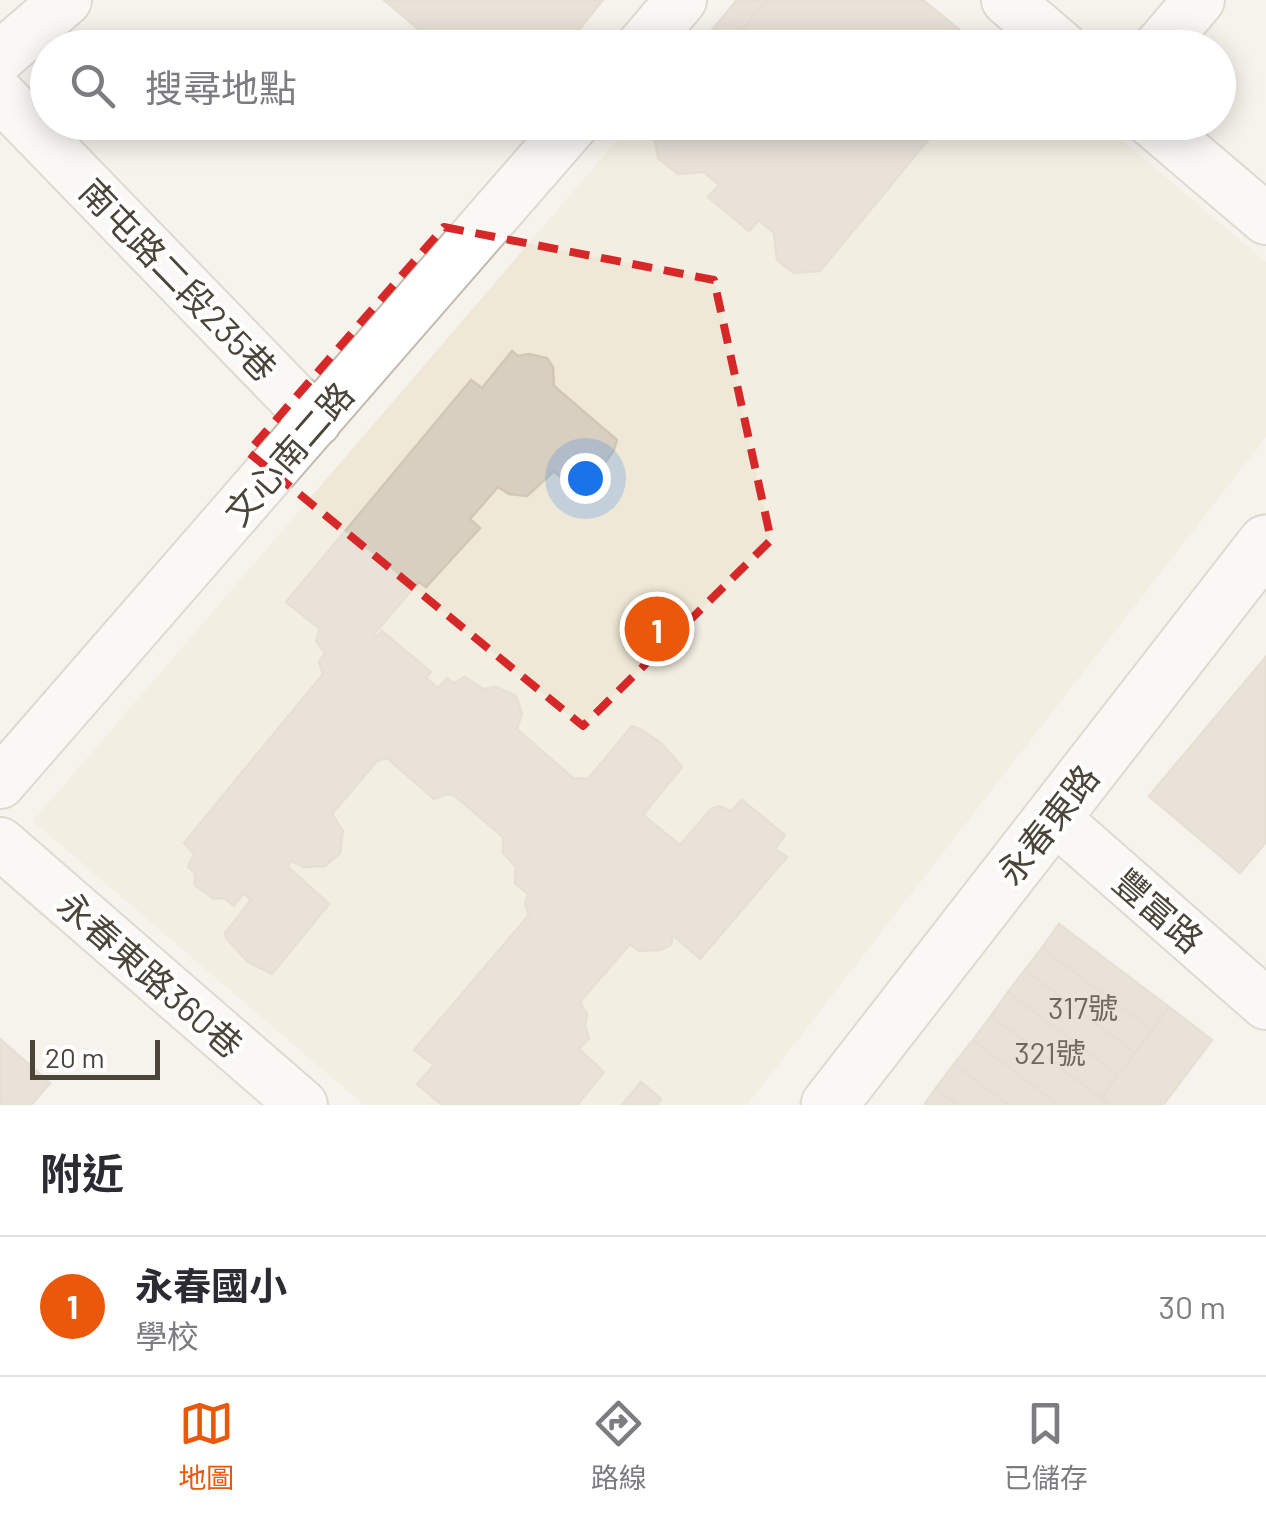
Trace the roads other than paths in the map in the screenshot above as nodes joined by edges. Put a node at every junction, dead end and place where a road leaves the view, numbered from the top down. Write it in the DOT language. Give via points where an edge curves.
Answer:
graph roads {
  1 [pos="66,0"];
  2 [pos="681,0"];
  3 [pos="1007,0"];
  4 [pos="1198,0"];
  5 [pos="31,30"];
  6 [pos="655,30"];
  7 [pos="1043,30"];
  8 [pos="1173,30"];
  9 [pos="30,31"];
  10 [pos="0,57"];
  11 [pos="0,94"];
  12 [pos="30,125"];
  13 [pos="44,140"];
  14 [pos="559,140"];
  15 [pos="1173,140"];
  16 [pos="1266,219"];
  17 [pos="316,421"];
  18 [pos="1266,544"];
  19 [pos="0,782"];
  20 [pos="1053,817"];
  21 [pos="0,843"];
  22 [pos="1266,1004"];
  23 [pos="302,1105"];
  24 [pos="828,1105"];
  1 -- 5 [label="street"];
  2 -- 6 [label="street"];
  3 -- 7 [label="street"];
  4 -- 8 [label="street"];
  9 -- 10 [label="street"];
  11 -- 12 [label="street, 南屯路二段235巷"];
  13 -- 17 [label="street, 南屯路二段235巷"];
  14 -- 17 [label="street, 文心南二路"];
  15 -- 16 [label="street"];
  17 -- 19 [label="street, 文心南二路"];
  18 -- 20 [label="street, 永春東路"];
  20 -- 22 [label="street, 豐富路"];
  20 -- 24 [label="street, 永春東路"];
  21 -- 23 [label="street, 永春東路360巷"];
}
